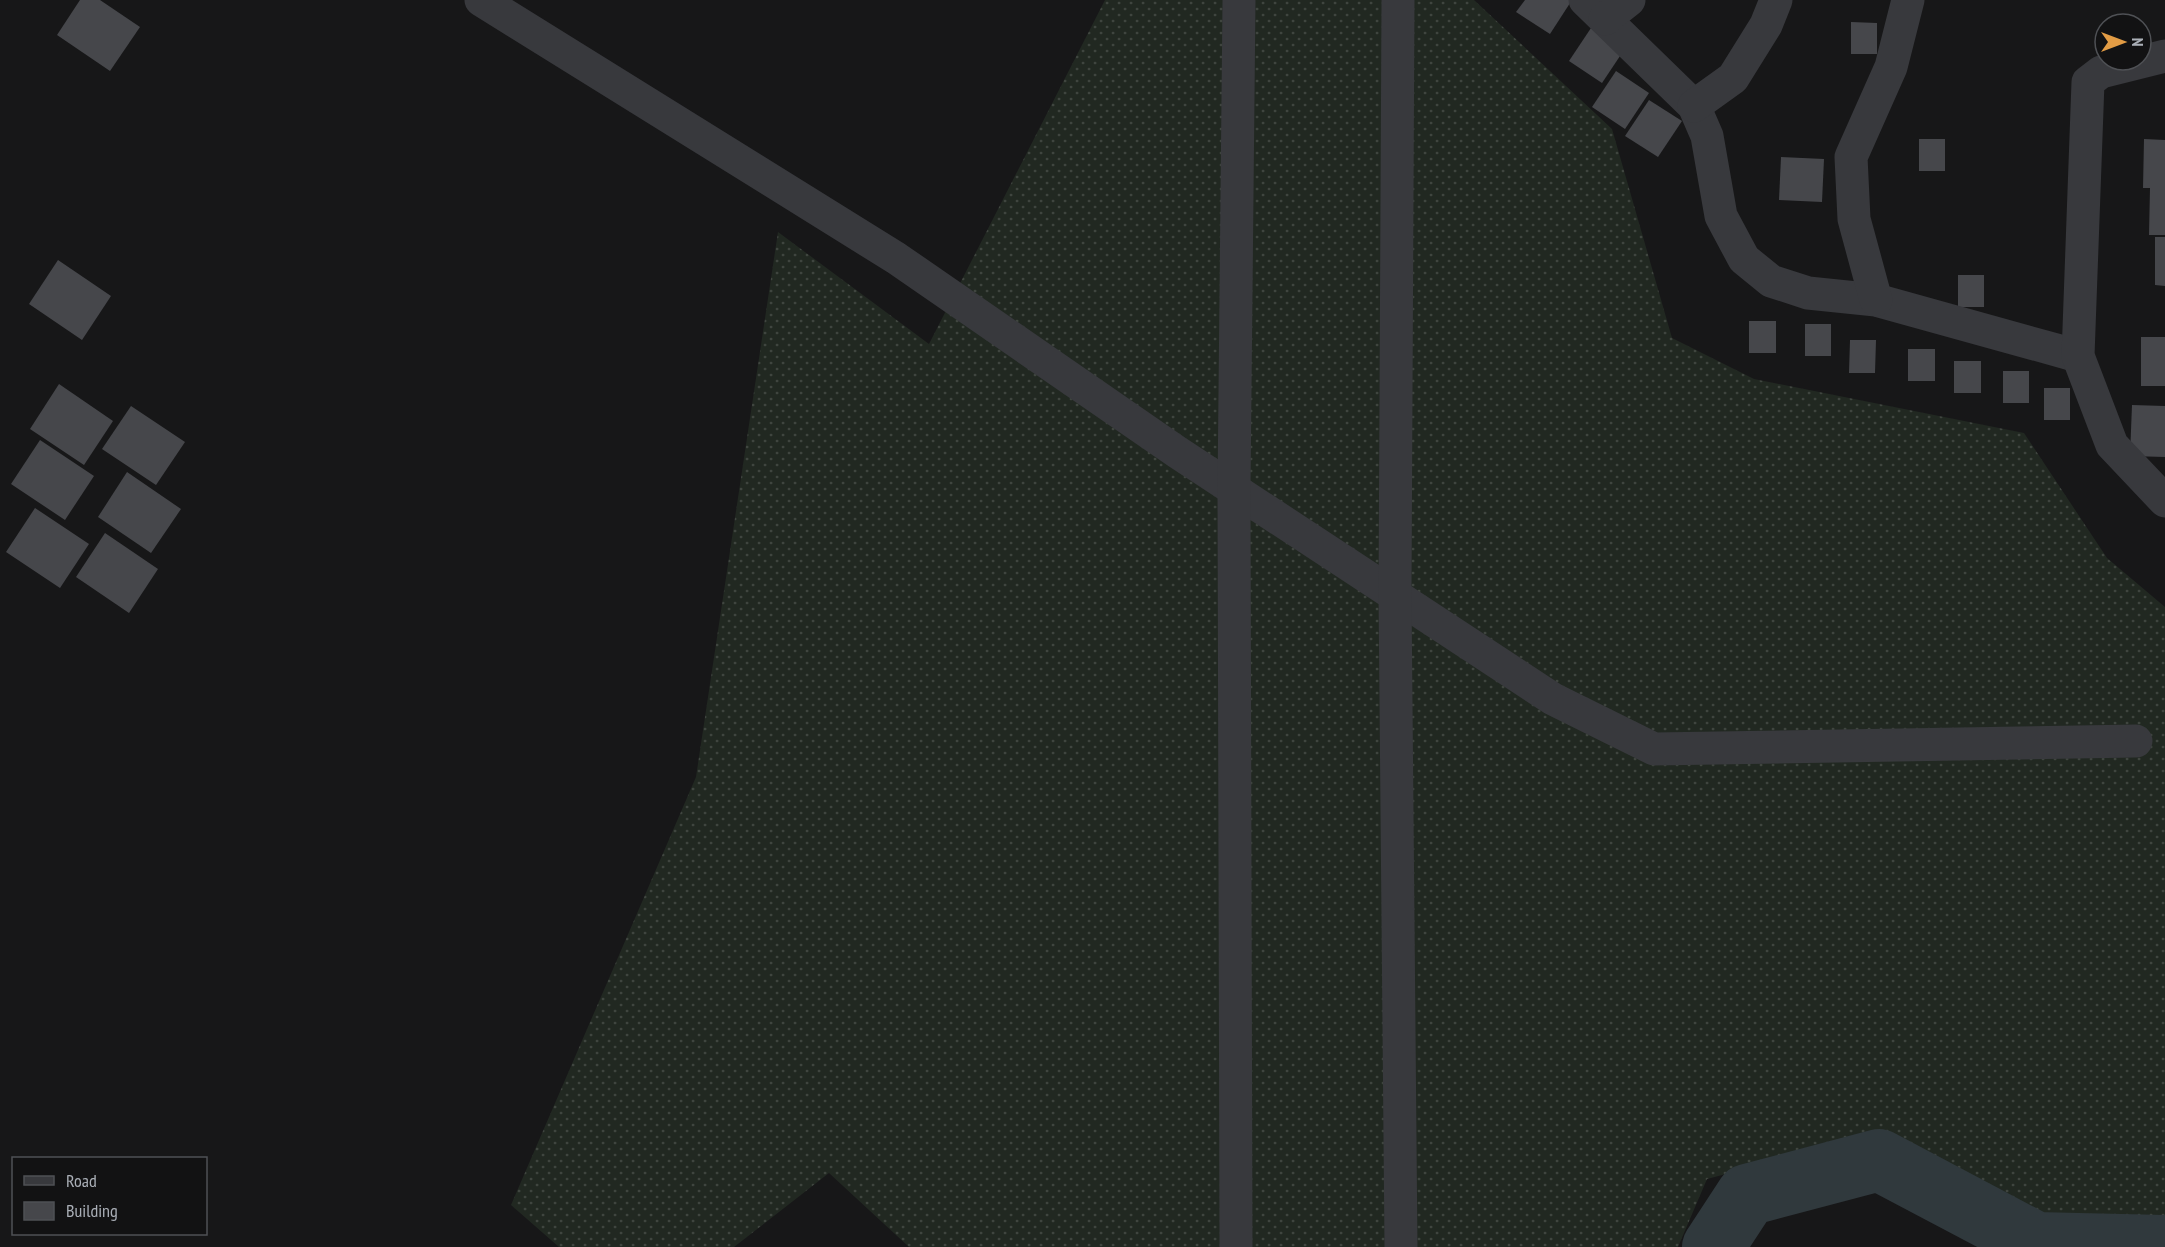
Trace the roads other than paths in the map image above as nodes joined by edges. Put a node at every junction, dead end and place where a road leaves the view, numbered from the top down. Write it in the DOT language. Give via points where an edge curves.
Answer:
graph roads {
  1 [pos="481,0"];
  2 [pos="1239,0"];
  3 [pos="1398,0"];
  4 [pos="1776,0"];
  5 [pos="1908,0"];
  6 [pos="1606,6"];
  7 [pos="2165,56"];
  8 [pos="1694,106"];
  9 [pos="1876,300"];
  10 [pos="2078,356"];
  11 [pos="1234,489"];
  12 [pos="2165,501"];
  13 [pos="1395,594"];
  14 [pos="2136,741"];
  15 [pos="1236,1247"];
  16 [pos="1401,1247"];
  1 -- 11 [label="street" via="896,258"];
  2 -- 11 [label="street"];
  3 -- 13 [label="street"];
  4 -- 8 [label="street" via="1766,25 1733,78"];
  5 -- 9 [label="street" via="1891,67 1851,157 1854,219"];
  6 -- 8 [label="street"];
  7 -- 10 [label="street" via="2101,72 2088,82"];
  8 -- 9 [label="street" via="1707,136 1721,216 1744,258 1771,281 1808,293"];
  9 -- 10 [label="street"];
  10 -- 12 [label="street" via="2112,445"];
  11 -- 13 [label="street"];
  11 -- 15 [label="street"];
  13 -- 14 [label="street" via="1553,699 1654,749"];
  13 -- 16 [label="street"];
}
